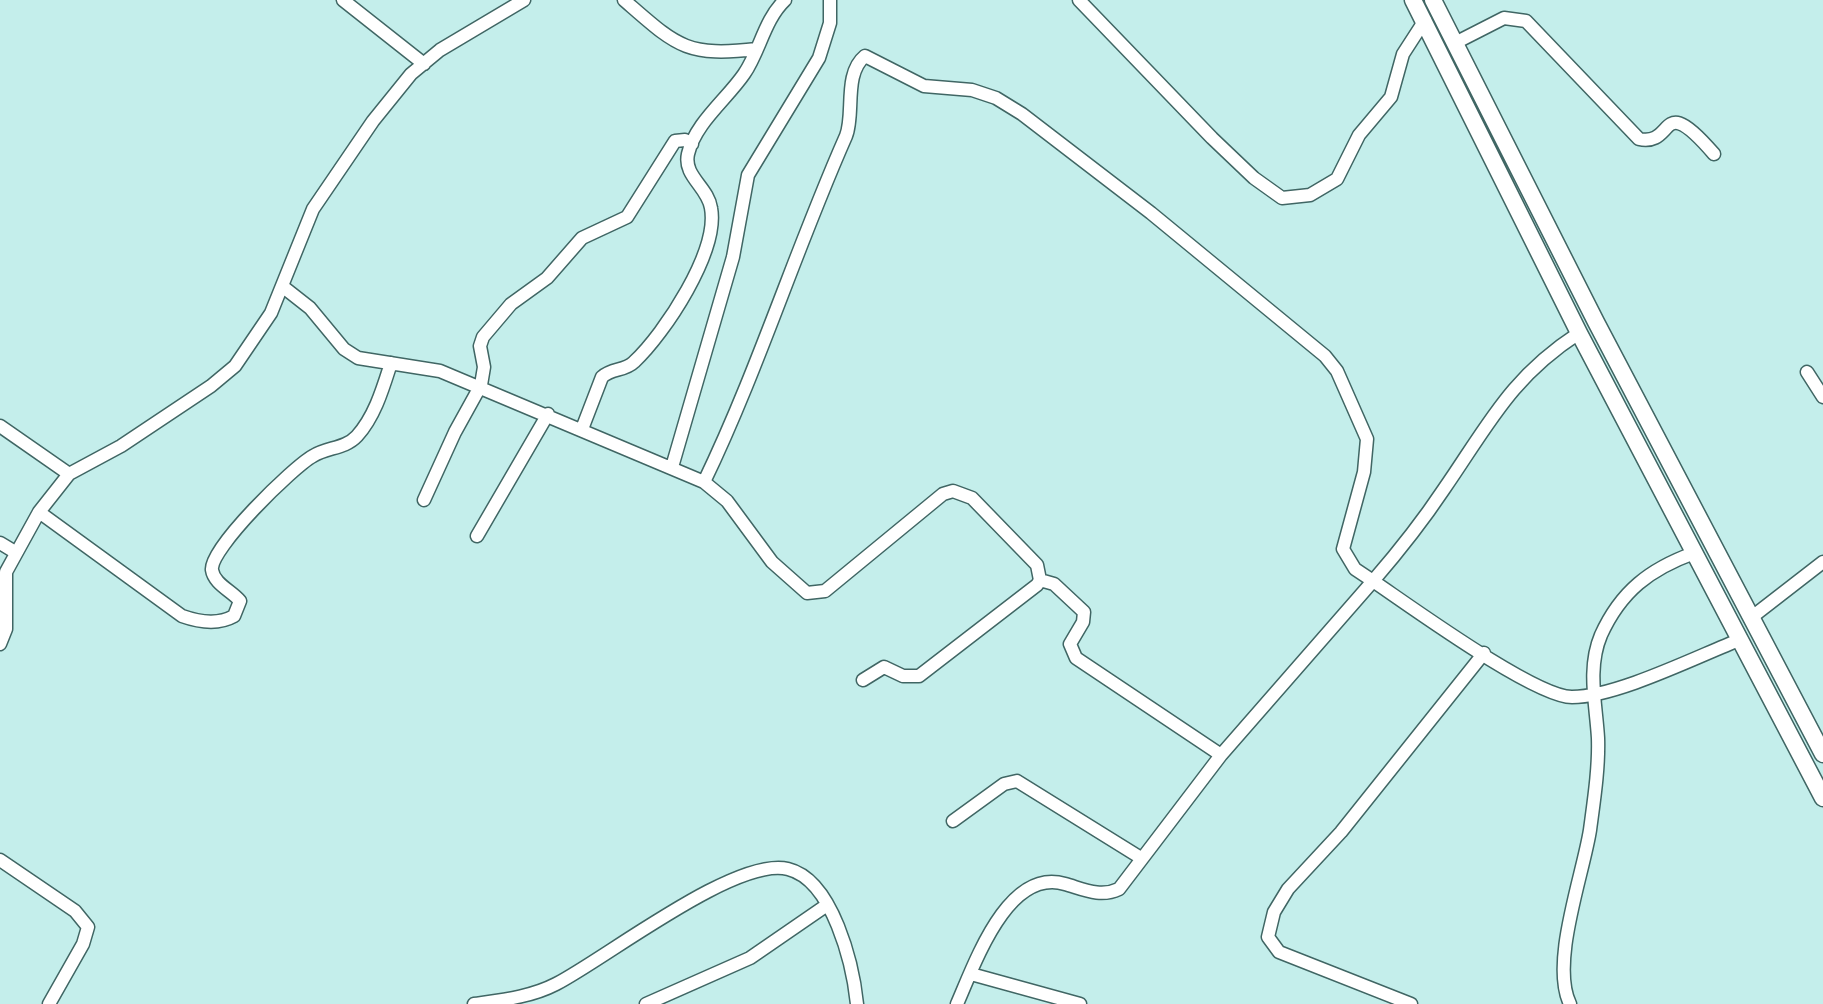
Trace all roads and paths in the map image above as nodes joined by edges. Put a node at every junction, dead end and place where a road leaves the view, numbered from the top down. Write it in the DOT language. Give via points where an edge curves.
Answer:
graph roads {
  1 [pos="343,0"];
  2 [pos="624,0"];
  3 [pos="785,0"];
  4 [pos="830,0"];
  5 [pos="1079,0"];
  6 [pos="1413,0"];
  7 [pos="1433,0"];
  8 [pos="520,1"];
  9 [pos="1425,20"];
  10 [pos="1455,43"];
  11 [pos="757,49"];
  12 [pos="424,64"];
  13 [pos="692,144"];
  14 [pos="1714,154"];
  15 [pos="282,286"];
  16 [pos="1579,333"];
  17 [pos="391,363"];
  18 [pos="1807,372"];
  19 [pos="481,385"];
  20 [pos="1823,397"];
  21 [pos="548,414"];
  22 [pos="0,426"];
  23 [pos="582,429"];
  24 [pos="672,467"];
  25 [pos="69,474"];
  26 [pos="704,482"];
  27 [pos="424,500"];
  28 [pos="39,512"];
  29 [pos="477,536"];
  30 [pos="0,543"];
  31 [pos="15,552"];
  32 [pos="1694,553"];
  33 [pos="1823,562"];
  34 [pos="1040,580"];
  35 [pos="1373,581"];
  36 [pos="1752,617"];
  37 [pos="1739,640"];
  38 [pos="0,642"];
  39 [pos="1484,653"];
  40 [pos="863,680"];
  41 [pos="1594,694"];
  42 [pos="1823,754"];
  43 [pos="1221,755"];
  44 [pos="1823,798"];
  45 [pos="953,821"];
  46 [pos="1141,858"];
  47 [pos="0,860"];
  48 [pos="827,905"];
  49 [pos="971,974"];
  50 [pos="49,1004"];
  51 [pos="474,1004"];
  52 [pos="646,1004"];
  53 [pos="857,1004"];
  54 [pos="957,1004"];
  55 [pos="1080,1004"];
  56 [pos="1411,1004"];
  57 [pos="1570,1004"];
  1 -- 12 [label="street"];
  2 -- 11 [label="street" via="657,29 692,49"];
  3 -- 11 [label="street"];
  4 -- 24 [label="street" via="830,23 819,58 748,175 733,257"];
  5 -- 9 [label="street" via="1212,138 1282,198 1310,195 1337,179 1359,135 1391,97 1403,54"];
  6 -- 9 [label="street"];
  7 -- 10 [label="street"];
  8 -- 12 [label="street"];
  9 -- 16 [label="street"];
  10 -- 14 [label="street" via="1504,18 1526,21 1639,139 1654,139 1678,122 1692,129"];
  10 -- 36 [label="street"];
  11 -- 13 [label="street"];
  12 -- 15 [label="street" via="330,179"];
  13 -- 19 [label="street" via="675,141 627,217 582,238 547,278 504,311 480,346"];
  13 -- 23 [label="street" via="688,168 711,205 712,219 694,274 659,335 628,368 602,377"];
  15 -- 17 [label="street" via="310,308 344,349 358,358"];
  15 -- 25 [label="street" via="235,366 121,446"];
  16 -- 32 [label="street"];
  16 -- 35 [label="street" via="1549,353 1499,403 1414,534"];
  17 -- 19 [label="street"];
  17 -- 28 [label="street" via="359,434 302,463 215,555 214,576 240,601 234,616 226,620 182,616"];
  18 -- 20 [label="street"];
  19 -- 21 [label="street"];
  19 -- 27 [label="street"];
  21 -- 23 [label="street"];
  21 -- 29 [label="street"];
  22 -- 25 [label="street"];
  23 -- 24 [label="street"];
  24 -- 26 [label="street"];
  25 -- 28 [label="street"];
  26 -- 34 [label="street" via="727,501 772,562 807,593 825,591 953,491 972,498 1037,565"];
  26 -- 35 [label="street" via="742,400 812,211 848,131 848,105 859,64 871,57 924,86 972,90 1022,114 1325,356 1367,439 1364,472 1343,549 1355,569"];
  28 -- 31 [label="street"];
  30 -- 31 [label="street"];
  31 -- 38 [label="street" via="6,572 6,629"];
  32 -- 37 [label="street"];
  32 -- 41 [label="street" via="1648,573 1617,606 1593,664"];
  33 -- 36 [label="street"];
  34 -- 40 [label="street" via="919,676 884,667"];
  34 -- 43 [label="street" via="1062,590 1084,612 1070,644 1076,658"];
  35 -- 39 [label="street"];
  35 -- 43 [label="street"];
  36 -- 42 [label="street"];
  37 -- 41 [label="street"];
  37 -- 44 [label="street"];
  39 -- 41 [label="street" via="1549,693"];
  39 -- 56 [label="street" via="1341,832 1288,889 1269,927 1268,937 1279,952"];
  41 -- 57 [label="street" via="1595,790 1563,965"];
  43 -- 46 [label="street"];
  45 -- 46 [label="street" via="1004,784 1017,781"];
  46 -- 49 [label="street" via="1119,889 1110,893 1048,881 1032,883 1001,917"];
  47 -- 50 [label="street" via="75,911 88,927"];
  48 -- 51 [label="street" via="790,869 742,877 693,899 555,985 527,996"];
  48 -- 52 [label="street" via="750,958"];
  48 -- 53 [label="street" via="848,953"];
  49 -- 54 [label="street"];
  49 -- 55 [label="street"];
}
